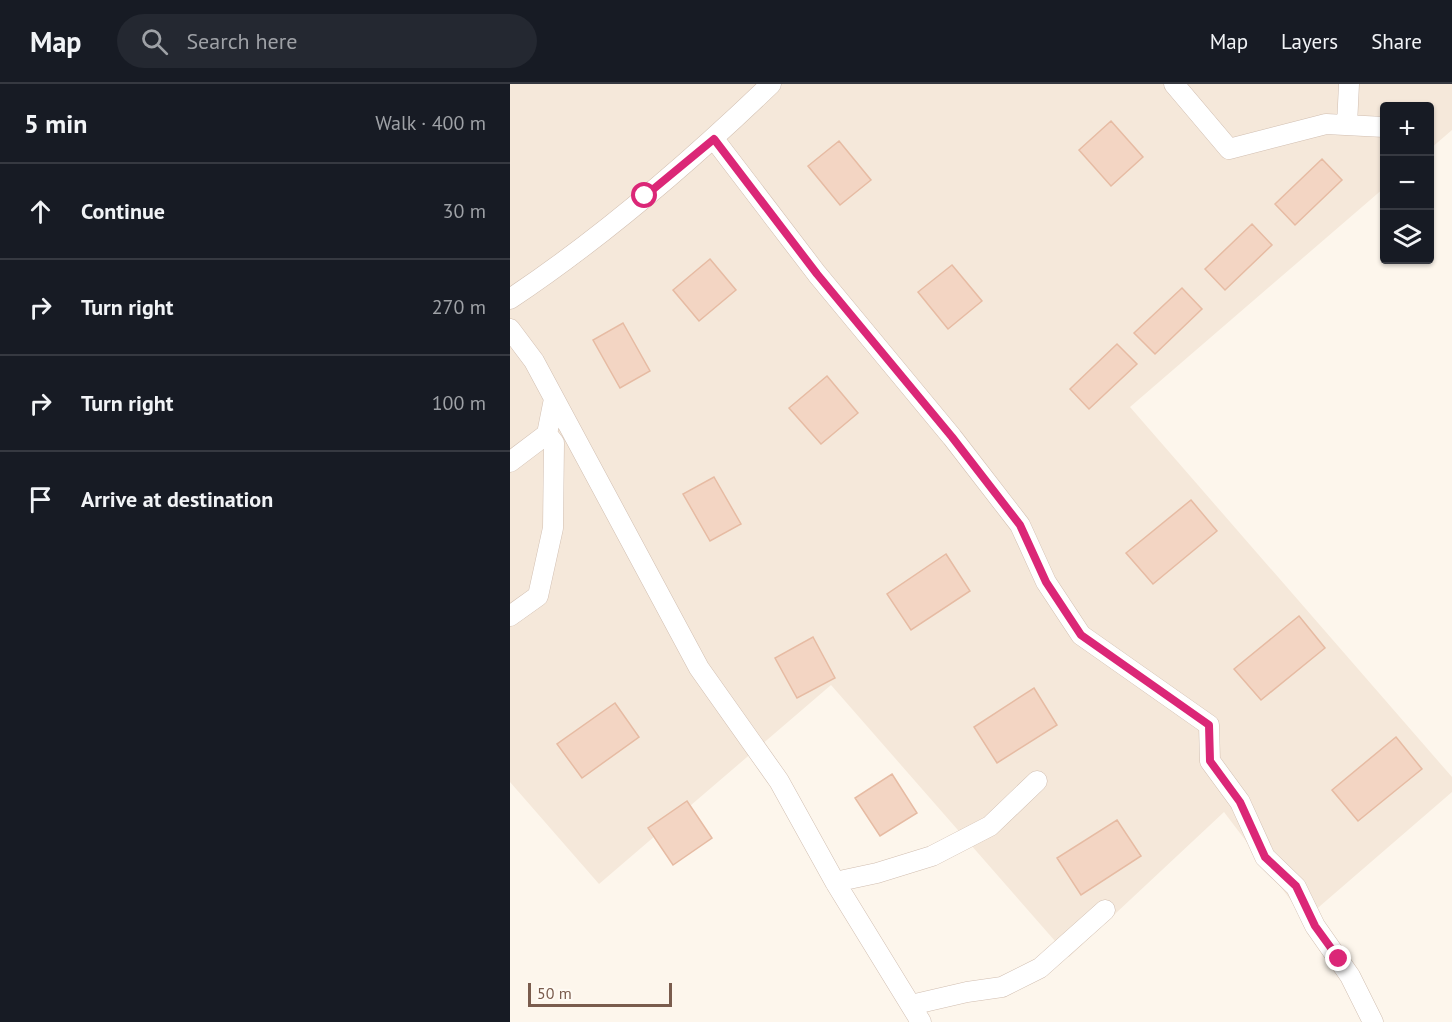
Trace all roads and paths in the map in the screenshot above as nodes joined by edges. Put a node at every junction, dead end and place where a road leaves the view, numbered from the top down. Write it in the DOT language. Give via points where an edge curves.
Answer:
graph roads {
  1 [pos="771,84"];
  2 [pos="1174,84"];
  3 [pos="1349,84"];
  4 [pos="1347,125"];
  5 [pos="1380,127"];
  6 [pos="714,139"];
  7 [pos="510,298"];
  8 [pos="510,329"];
  9 [pos="554,399"];
  10 [pos="547,434"];
  11 [pos="510,462"];
  12 [pos="510,616"];
  13 [pos="1037,781"];
  14 [pos="835,882"];
  15 [pos="1105,910"];
  16 [pos="911,1005"];
  17 [pos="921,1022"];
  18 [pos="1373,1022"];
  1 -- 6 [label="street"];
  2 -- 4 [label="street" via="1229,148 1326,124"];
  3 -- 4 [label="street"];
  4 -- 5 [label="street"];
  6 -- 7 [label="street" via="558,267"];
  6 -- 18 [label="street" via="817,274 1020,525 1046,582 1081,635 1209,725 1210,761 1240,802 1265,857 1296,886 1315,926 1350,975"];
  8 -- 9 [label="street" via="534,361"];
  9 -- 10 [label="street"];
  9 -- 14 [label="street" via="699,668 779,781"];
  10 -- 11 [label="street"];
  10 -- 12 [label="street" via="554,443 553,528 538,596"];
  13 -- 14 [label="street" via="990,826 932,856"];
  14 -- 16 [label="street"];
  15 -- 16 [label="street" via="1040,968 1002,987"];
  16 -- 17 [label="street"];
}
